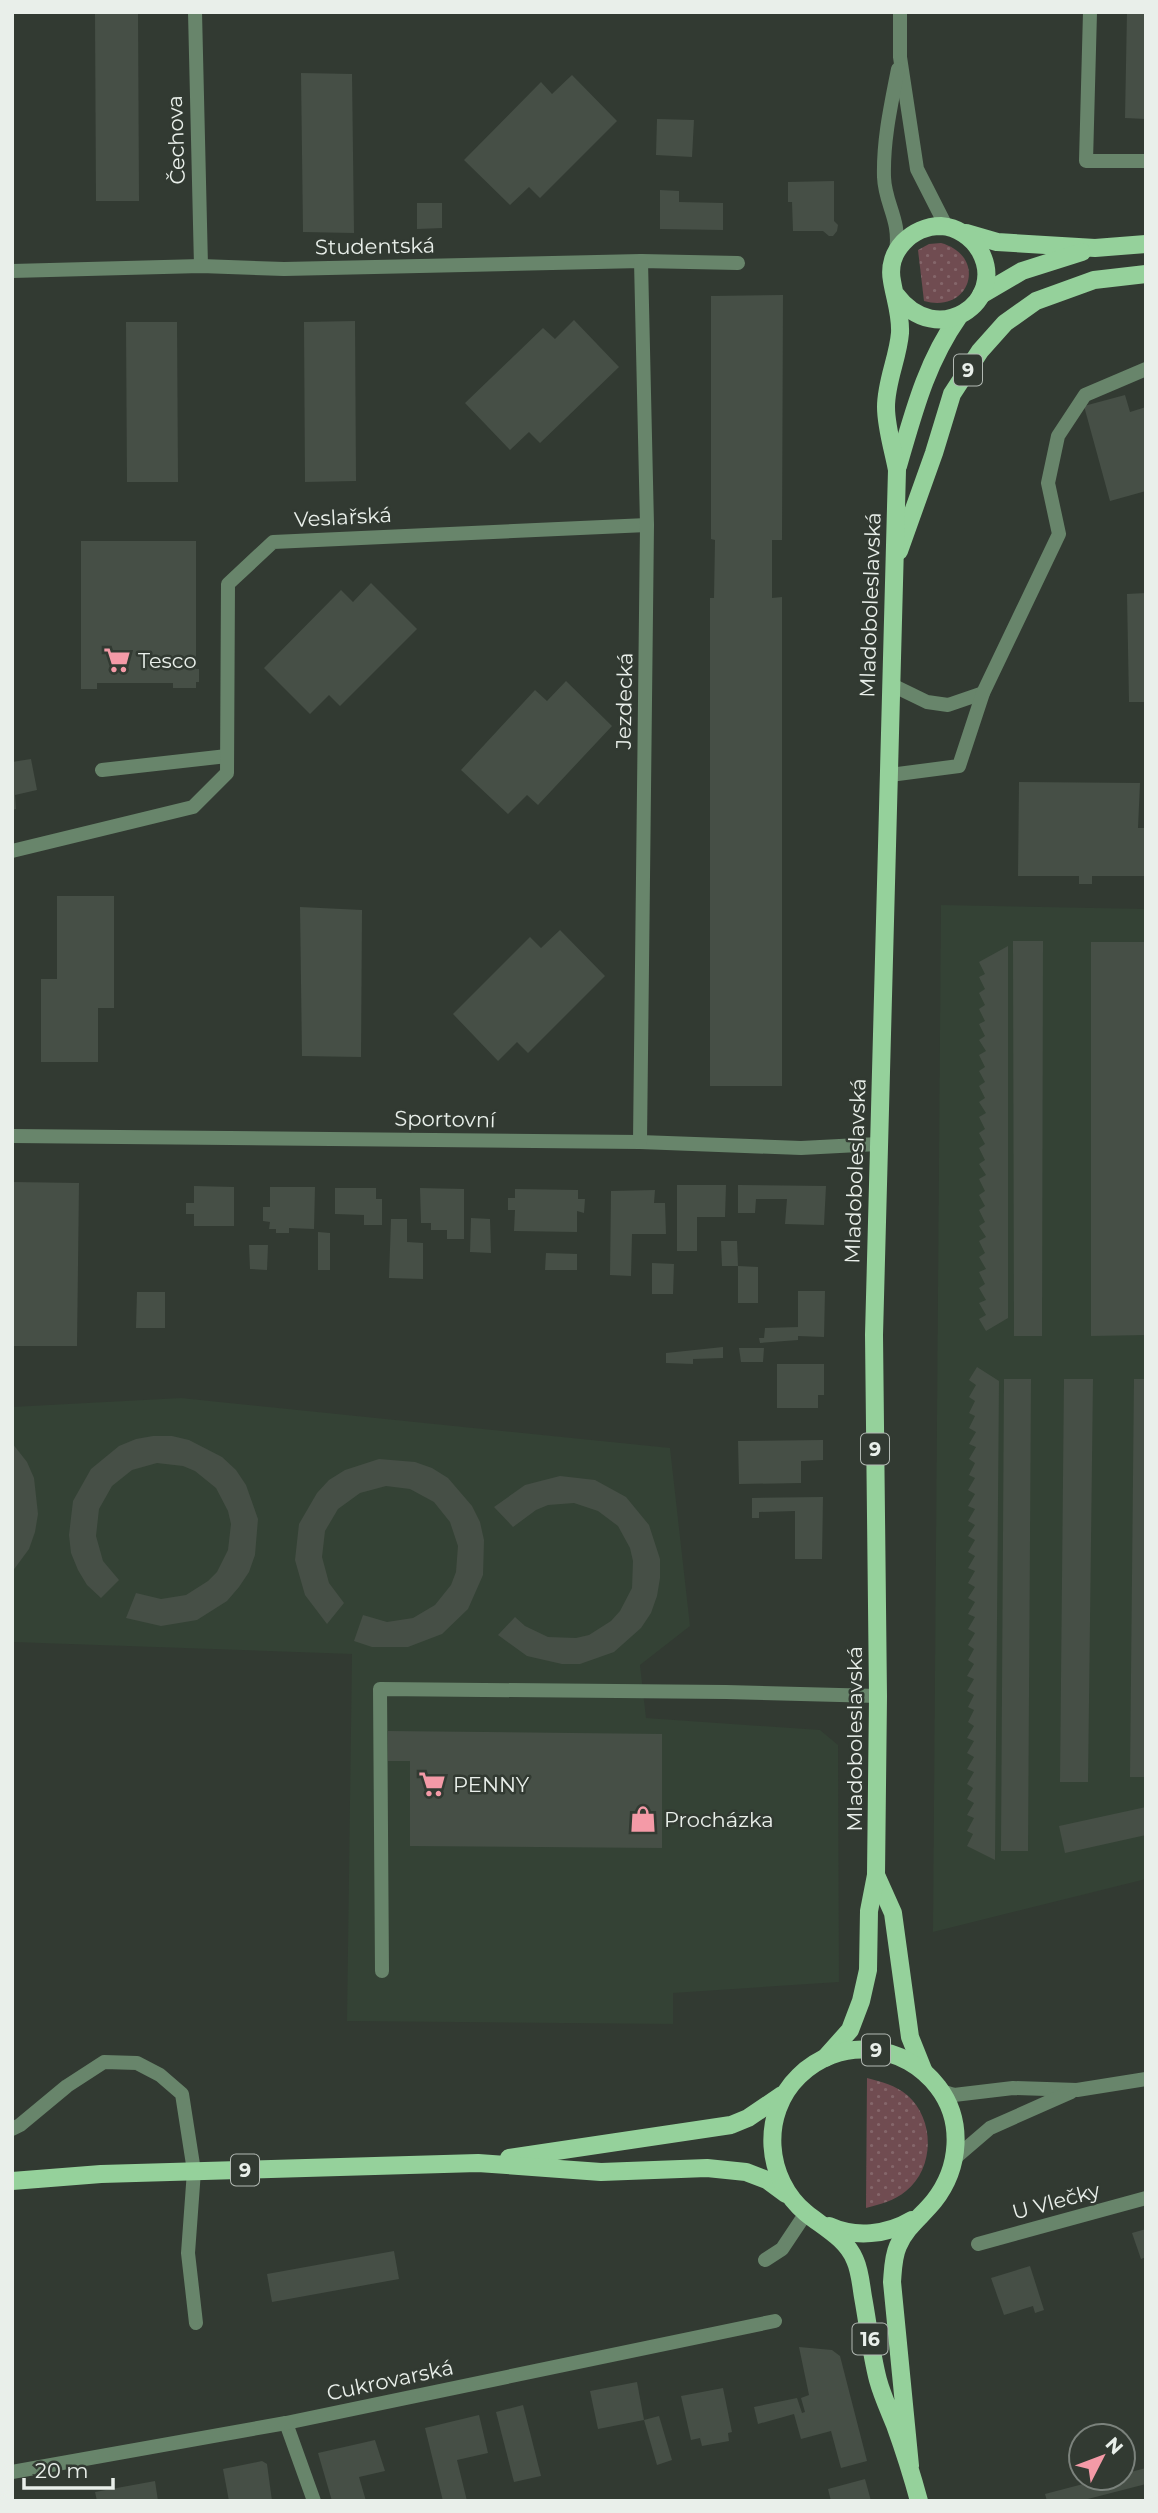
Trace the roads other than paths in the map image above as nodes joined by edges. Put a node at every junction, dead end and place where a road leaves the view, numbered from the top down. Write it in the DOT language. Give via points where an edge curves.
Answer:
graph roads {
  1 [pos="195,12"];
  2 [pos="900,12"];
  3 [pos="1090,12"];
  4 [pos="900,57"];
  5 [pos="1146,162"];
  6 [pos="953,229"];
  7 [pos="1146,244"];
  8 [pos="1095,248"];
  9 [pos="896,252"];
  10 [pos="641,261"];
  11 [pos="738,263"];
  12 [pos="201,267"];
  13 [pos="12,271"];
  14 [pos="1146,274"];
  15 [pos="896,295"];
  16 [pos="981,295"];
  17 [pos="960,316"];
  18 [pos="1146,369"];
  19 [pos="897,470"];
  20 [pos="647,524"];
  21 [pos="893,568"];
  22 [pos="890,684"];
  23 [pos="983,693"];
  24 [pos="227,756"];
  25 [pos="102,770"];
  26 [pos="890,775"];
  27 [pos="12,851"];
  28 [pos="12,1136"];
  29 [pos="640,1142"];
  30 [pos="878,1144"];
  31 [pos="878,1696"];
  32 [pos="876,1875"];
  33 [pos="382,1971"];
  34 [pos="825,2058"];
  35 [pos="924,2072"];
  36 [pos="1146,2079"];
  37 [pos="1077,2090"];
  38 [pos="941,2091"];
  39 [pos="786,2092"];
  40 [pos="12,2129"];
  41 [pos="955,2158"];
  42 [pos="478,2163"];
  43 [pos="194,2171"];
  44 [pos="12,2181"];
  45 [pos="792,2198"];
  46 [pos="1146,2199"];
  47 [pos="919,2216"];
  48 [pos="813,2217"];
  49 [pos="978,2244"];
  50 [pos="765,2260"];
  51 [pos="775,2321"];
  52 [pos="196,2323"];
  53 [pos="286,2423"];
  54 [pos="910,2466"];
  55 [pos="12,2472"];
  56 [pos="314,2501"];
  57 [pos="919,2501"];
  1 -- 12 [label="street, Čechova"];
  2 -- 4 [label="street, Mladoboleslavská"];
  3 -- 5 [label="street" via="1086,161"];
  4 -- 6 [label="street, Mladoboleslavská" via="917,169"];
  4 -- 9 [label="street, Mladoboleslavská" via="885,138 884,181 897,228"];
  6 -- 8 [label="main road" via="997,242"];
  6 -- 9 [label="main road" via="931,226 917,231"];
  6 -- 16 [label="main road, Mladoboleslavská" via="972,240 981,252 985,281"];
  7 -- 8 [label="main road"];
  8 -- 16 [label="main road" via="1022,271"];
  9 -- 15 [label="main road, Mladoboleslavská" via="891,280"];
  10 -- 11 [label="street, Studentská"];
  10 -- 12 [label="street, Studentská"];
  10 -- 20 [label="street, Jezdecká"];
  12 -- 13 [label="street, Studentská"];
  14 -- 21 [label="main road, 9" via="1094,280 1036,301 1005,323 979,351 952,394"];
  15 -- 17 [label="main road" via="905,307 931,320"];
  15 -- 19 [label="main road, Mladoboleslavská" via="900,335 886,407"];
  16 -- 17 [label="main road, Mladoboleslavská"];
  17 -- 19 [label="main road, Mladoboleslavská" via="921,385"];
  18 -- 23 [label="street" via="1085,395 1058,436 1048,483 1059,534"];
  19 -- 21 [label="main road, Mladoboleslavská / 9"];
  20 -- 24 [label="street, Veslařská" via="273,542 228,584"];
  20 -- 29 [label="street, Jezdecká"];
  21 -- 22 [label="main road, Mladoboleslavská / 9"];
  22 -- 23 [label="street" via="928,702 948,705"];
  22 -- 26 [label="main road, Mladoboleslavská / 9"];
  23 -- 26 [label="street" via="958,766"];
  24 -- 25 [label="street"];
  24 -- 27 [label="street, Veslařská" via="227,773 193,807"];
  26 -- 30 [label="main road, Mladoboleslavská / 9"];
  28 -- 29 [label="street, Sportovní"];
  29 -- 30 [label="street, Sportovní" via="801,1148"];
  30 -- 31 [label="main road, Mladoboleslavská / 9" via="874,1335"];
  31 -- 32 [label="main road, Mladoboleslavská / 9"];
  31 -- 33 [label="street" via="380,1689"];
  32 -- 34 [label="main road, Mladoboleslavská / 9" via="861,2001 850,2030"];
  32 -- 35 [label="main road, Mladoboleslavská / 9" via="893,1913 910,2037"];
  34 -- 35 [label="main road, Mladoboleslavská / 9" via="869,2049 899,2056"];
  34 -- 39 [label="main road, Mladoboleslavská / 9" via="807,2069"];
  35 -- 38 [label="main road, Mladoboleslavská / 9"];
  36 -- 37 [label="street"];
  37 -- 38 [label="street" via="1013,2088 954,2095"];
  37 -- 41 [label="street" via="990,2128"];
  38 -- 41 [label="main road, Mladoboleslavská / 9" via="954,2123"];
  39 -- 42 [label="main road, 9" via="731,2125"];
  39 -- 45 [label="main road, Mladoboleslavská / 9" via="772,2140 779,2177"];
  40 -- 43 [label="street" via="104,2062 137,2063 182,2094"];
  41 -- 47 [label="main road, Mladoboleslavská / 9" via="942,2190"];
  42 -- 43 [label="main road, 9"];
  42 -- 45 [label="main road, 9" via="600,2172 707,2168 746,2172"];
  43 -- 44 [label="main road, 9"];
  43 -- 52 [label="street" via="188,2253"];
  45 -- 48 [label="main road, Mladoboleslavská / 9"];
  46 -- 49 [label="street, U Vlečky"];
  47 -- 48 [label="main road, Mladoboleslavská / 9" via="887,2231 870,2233 844,2231"];
  47 -- 54 [label="main road, Mladoboleslavská / 16" via="897,2248 892,2282"];
  48 -- 50 [label="street"];
  48 -- 54 [label="main road, Mladoboleslavská / 16" via="855,2260 878,2381"];
  51 -- 53 [label="street, Cukrovarská"];
  53 -- 55 [label="street, Cukrovarská"];
  53 -- 56 [label="street"];
  54 -- 57 [label="main road, Mladoboleslavská / 16"];
}
